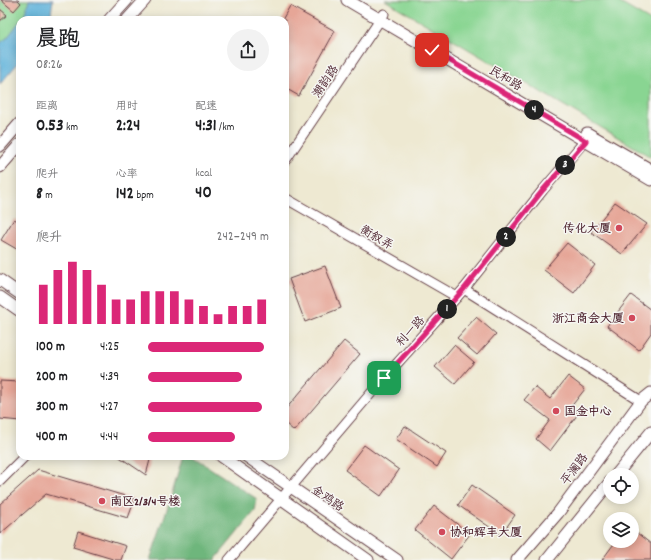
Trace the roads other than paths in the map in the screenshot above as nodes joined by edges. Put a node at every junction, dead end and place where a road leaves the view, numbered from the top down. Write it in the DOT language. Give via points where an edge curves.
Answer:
graph roads {
  1 [pos="127,0"];
  2 [pos="145,0"];
  3 [pos="348,0"];
  4 [pos="361,0"];
  5 [pos="113,16"];
  6 [pos="131,16"];
  7 [pos="382,17"];
  8 [pos="16,128"];
  9 [pos="588,138"];
  10 [pos="0,146"];
  11 [pos="16,149"];
  12 [pos="289,155"];
  13 [pos="0,167"];
  14 [pos="651,170"];
  15 [pos="651,180"];
  16 [pos="289,200"];
  17 [pos="0,280"];
  18 [pos="464,289"];
  19 [pos="16,291"];
  20 [pos="0,297"];
  21 [pos="457,297"];
  22 [pos="16,308"];
  23 [pos="651,393"];
  24 [pos="641,401"];
  25 [pos="651,432"];
  26 [pos="21,460"];
  27 [pos="226,460"];
  28 [pos="252,460"];
  29 [pos="622,468"];
  30 [pos="0,481"];
  31 [pos="291,488"];
  32 [pos="603,491"];
  33 [pos="281,500"];
  34 [pos="229,560"];
  35 [pos="368,560"];
  36 [pos="397,560"];
  37 [pos="518,560"];
  38 [pos="547,560"];
  1 -- 5 [label="main road"];
  2 -- 6 [label="main road"];
  3 -- 7 [label="main road, 民和路"];
  4 -- 7 [label="main road, 民和路"];
  7 -- 9 [label="main road, 民和路"];
  7 -- 12 [label="street, 潮韵路"];
  8 -- 10 [label="main road"];
  9 -- 14 [label="main road, 民和路"];
  9 -- 15 [label="main road, 民和路"];
  9 -- 18 [label="street, 利一路"];
  11 -- 13 [label="main road"];
  16 -- 21 [label="street, 衡叙弄"];
  17 -- 19 [label="main road"];
  18 -- 21 [label="street, 利一路"];
  18 -- 24 [label="street"];
  20 -- 22 [label="main road"];
  21 -- 31 [label="street, 利一路"];
  23 -- 24 [label="main road, 平澜路"];
  24 -- 37 [label="main road, 平澜路" via="558,513"];
  25 -- 29 [label="main road"];
  26 -- 30 [label="street"];
  27 -- 33 [label="main road"];
  28 -- 31 [label="main road, 金鸡路"];
  31 -- 33 [label="street, 利一路"];
  31 -- 36 [label="main road, 金鸡路"];
  32 -- 38 [label="main road"];
  33 -- 34 [label="street, 利一路"];
  33 -- 35 [label="main road"];
}
